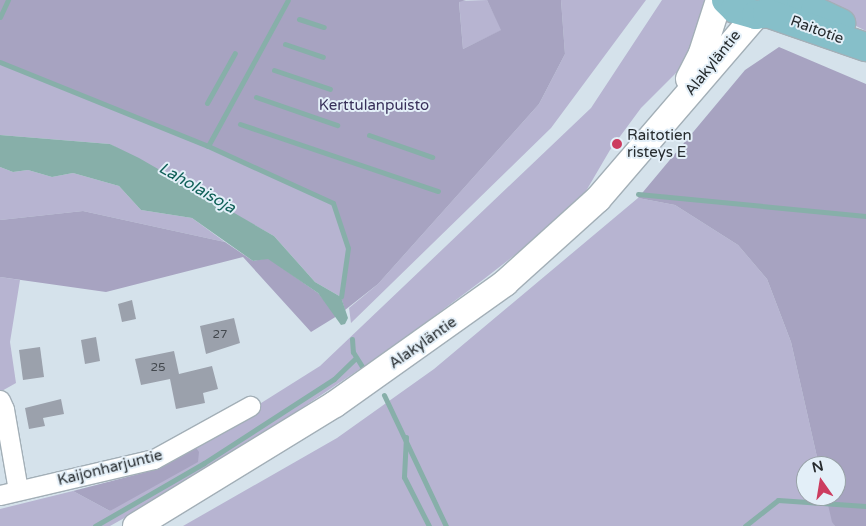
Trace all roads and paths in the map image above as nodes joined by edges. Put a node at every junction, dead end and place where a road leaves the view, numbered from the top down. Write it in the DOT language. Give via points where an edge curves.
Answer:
graph roads {
  1 [pos="719,0"];
  2 [pos="726,0"];
  3 [pos="802,0"];
  4 [pos="769,9"];
  5 [pos="866,36"];
  6 [pos="866,48"];
  7 [pos="672,113"];
  8 [pos="0,400"];
  9 [pos="250,406"];
  10 [pos="9,492"];
  11 [pos="136,526"];
  1 -- 7 [label="main road, Alakyläntie" via="702,53"];
  2 -- 4 [label="main road, Raitotie" via="735,9"];
  3 -- 5 [label="main road, Raitotie" via="815,12"];
  4 -- 6 [label="main road, Raitotie"];
  4 -- 7 [label="main road, Alakyläntie"];
  7 -- 11 [label="main road, Alakyläntie" via="598,199 477,305 335,404"];
  8 -- 10 [label="street, Kaijonharjuntie" via="4,409"];
  9 -- 10 [label="street, Kaijonharjuntie" via="154,459"];
}
